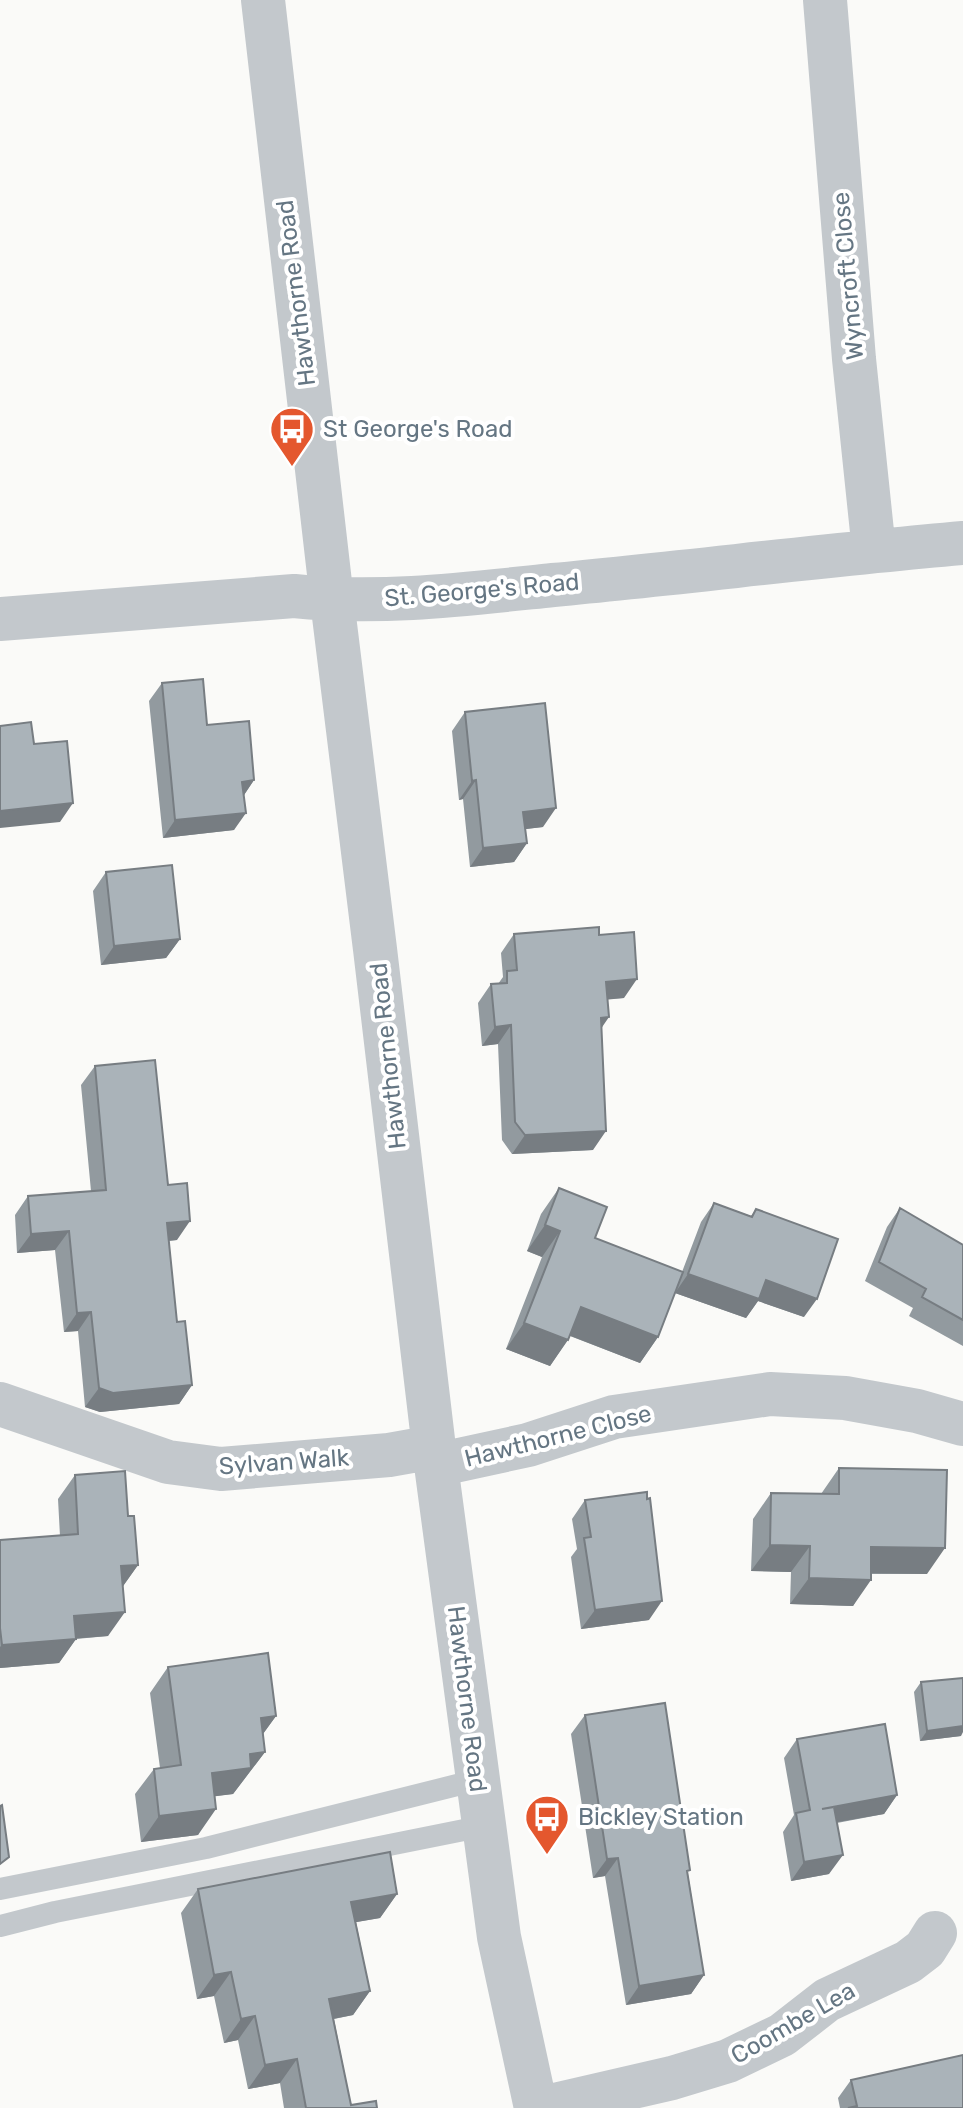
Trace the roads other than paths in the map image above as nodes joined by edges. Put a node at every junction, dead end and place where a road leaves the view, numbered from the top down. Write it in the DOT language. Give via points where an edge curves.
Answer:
graph roads {
  1 [pos="263,0"];
  2 [pos="825,0"];
  3 [pos="963,543"];
  4 [pos="874,551"];
  5 [pos="332,600"];
  6 [pos="0,619"];
  7 [pos="0,1404"];
  8 [pos="963,1424"];
  9 [pos="435,1456"];
  10 [pos="477,1780"];
  11 [pos="484,1826"];
  12 [pos="0,1889"];
  13 [pos="0,1926"];
  14 [pos="935,1933"];
  15 [pos="539,2108"];
  1 -- 5 [label="street, Hawthorne Road"];
  2 -- 4 [label="street, Wyncroft Close"];
  3 -- 4 [label="street, St. George's Road"];
  4 -- 5 [label="street, St. George's Road" via="444,596"];
  5 -- 6 [label="street, St. George's Road" via="294,596"];
  5 -- 9 [label="street, Hawthorne Road"];
  7 -- 9 [label="street, Sylvan Walk" via="168,1462 221,1469"];
  8 -- 9 [label="street, Hawthorne Close" via="845,1398 770,1394 614,1417 528,1445"];
  9 -- 10 [label="street, Hawthorne Road"];
  10 -- 11 [label="street, Hawthorne Road"];
  10 -- 12 [label="lane" via="206,1848"];
  11 -- 13 [label="lane"];
  11 -- 15 [label="street, Hawthorne Road" via="499,1937"];
  14 -- 15 [label="street, Coombe Lea" via="908,1962 827,2000 782,2035 728,2061"];
}
